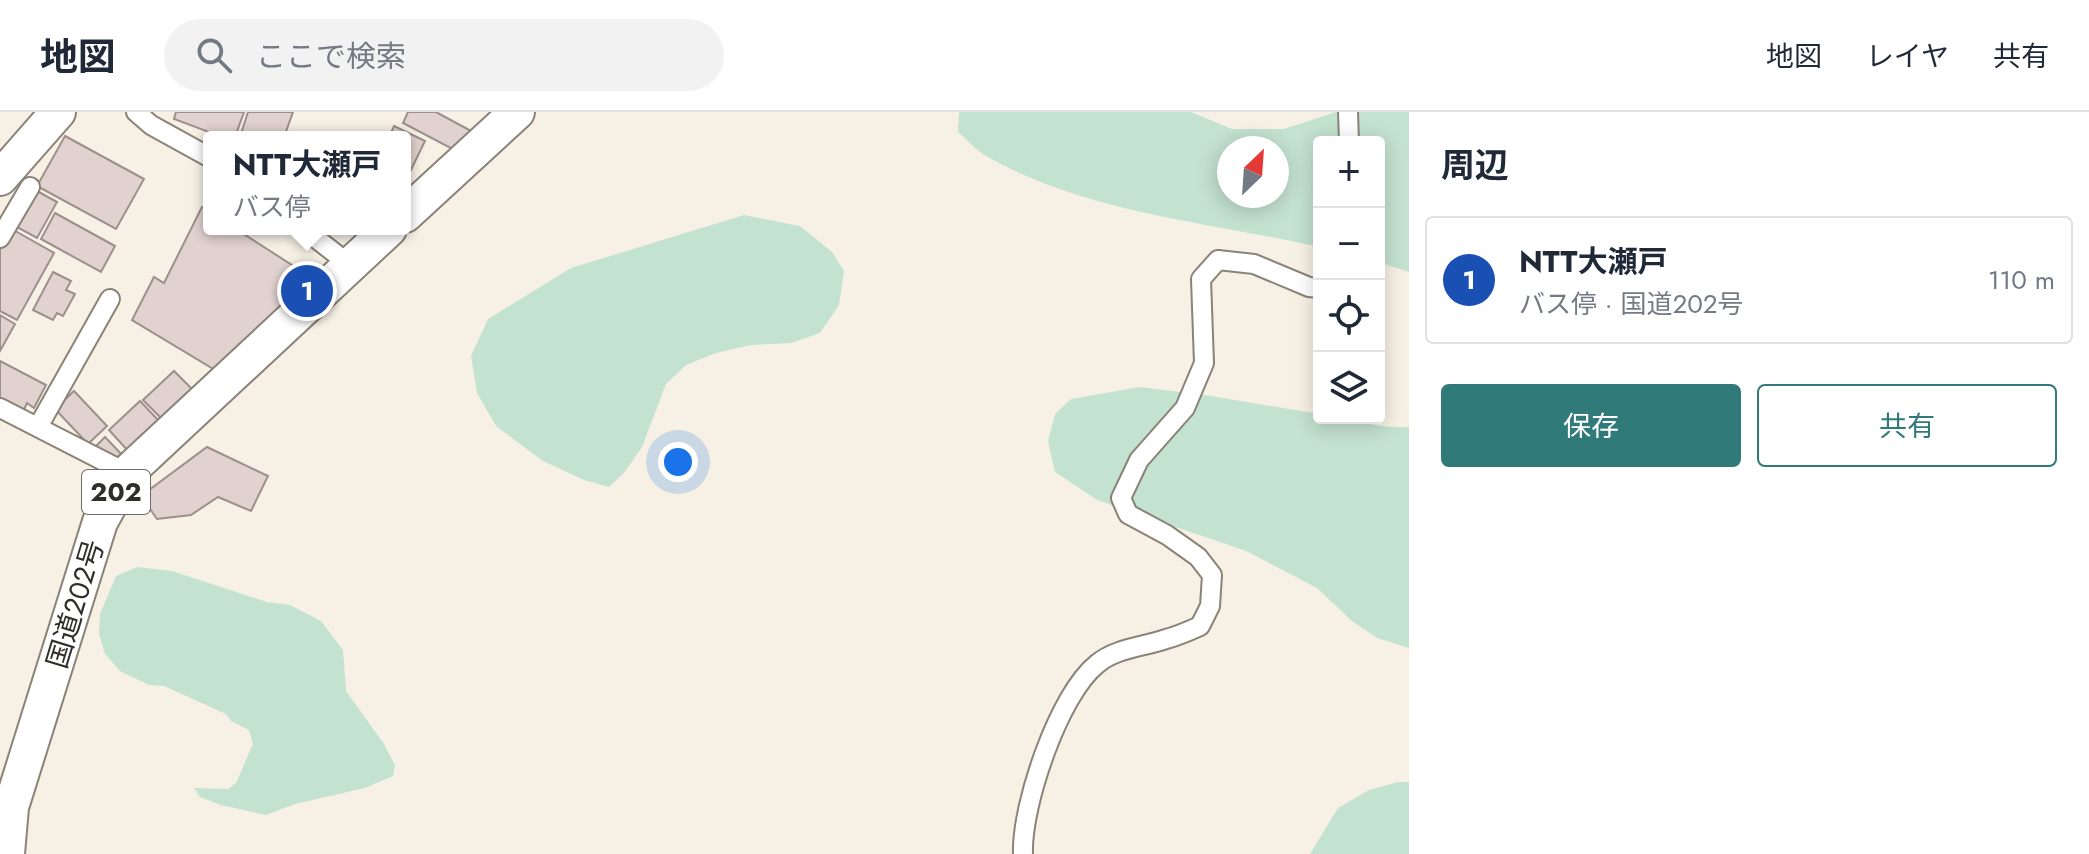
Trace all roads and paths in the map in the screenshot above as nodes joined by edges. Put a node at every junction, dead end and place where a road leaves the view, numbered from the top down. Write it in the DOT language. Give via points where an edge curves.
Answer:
graph roads {
  1 [pos="58,112"];
  2 [pos="136,112"];
  3 [pos="517,112"];
  4 [pos="1348,112"];
  5 [pos="154,119"];
  6 [pos="1349,136"];
  7 [pos="203,153"];
  8 [pos="15,183"];
  9 [pos="411,209"];
  10 [pos="312,235"];
  11 [pos="382,235"];
  12 [pos="0,238"];
  13 [pos="350,265"];
  14 [pos="1313,287"];
  15 [pos="110,299"];
  16 [pos="0,408"];
  17 [pos="38,427"];
  18 [pos="127,473"];
  19 [pos="7,854"];
  20 [pos="1023,854"];
  1 -- 8 [label="highway"];
  2 -- 5 [label="street"];
  3 -- 9 [label="highway"];
  4 -- 6 [label="street"];
  5 -- 7 [label="street"];
  8 -- 12 [label="street"];
  10 -- 13 [label="street"];
  11 -- 13 [label="highway, 国道202号 / 202"];
  13 -- 18 [label="highway, 国道202号 / 202"];
  14 -- 20 [label="street" via="1254,264 1218,260 1201,279 1204,363 1185,408 1139,460 1121,498 1128,514 1198,557 1212,575 1210,606 1200,626 1098,662 1079,683 1037,776 1025,819"];
  15 -- 17 [label="street"];
  16 -- 17 [label="street"];
  17 -- 18 [label="street"];
  18 -- 19 [label="highway, 国道202号 / 202" via="100,522 11,807"];
}
